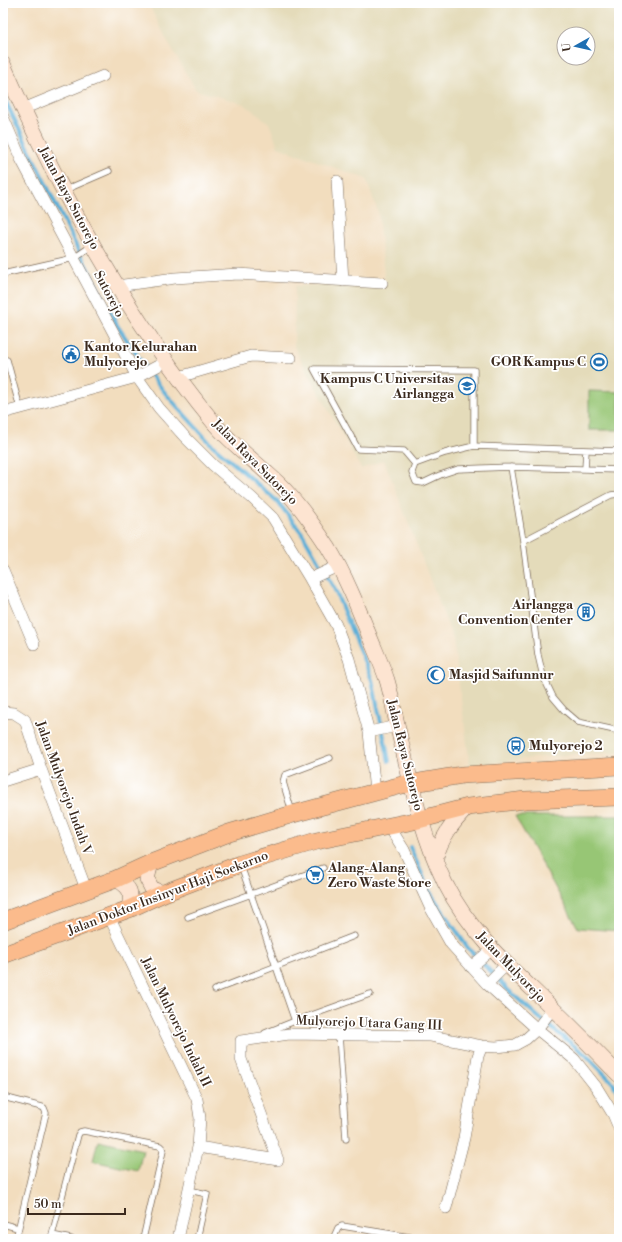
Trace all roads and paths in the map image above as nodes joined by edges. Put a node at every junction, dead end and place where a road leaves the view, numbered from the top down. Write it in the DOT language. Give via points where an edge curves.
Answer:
graph roads {
  1 [pos="3,64"];
  2 [pos="103,76"];
  3 [pos="23,109"];
  4 [pos="3,117"];
  5 [pos="109,171"];
  6 [pos="337,181"];
  7 [pos="63,191"];
  8 [pos="92,246"];
  9 [pos="76,257"];
  10 [pos="3,274"];
  11 [pos="343,280"];
  12 [pos="382,283"];
  13 [pos="117,286"];
  14 [pos="292,358"];
  15 [pos="7,360"];
  16 [pos="163,363"];
  17 [pos="139,376"];
  18 [pos="179,377"];
  19 [pos="20,408"];
  20 [pos="3,413"];
  21 [pos="474,446"];
  22 [pos="586,450"];
  23 [pos="619,451"];
  24 [pos="415,464"];
  25 [pos="511,467"];
  26 [pos="585,469"];
  27 [pos="619,470"];
  28 [pos="619,494"];
  29 [pos="522,541"];
  30 [pos="334,567"];
  31 [pos="3,570"];
  32 [pos="314,577"];
  33 [pos="34,644"];
  34 [pos="3,712"];
  35 [pos="394,727"];
  36 [pos="619,731"];
  37 [pos="371,732"];
  38 [pos="330,758"];
  39 [pos="619,766"];
  40 [pos="41,769"];
  41 [pos="3,781"];
  42 [pos="407,785"];
  43 [pos="380,791"];
  44 [pos="619,797"];
  45 [pos="468,807"];
  46 [pos="293,814"];
  47 [pos="406,822"];
  48 [pos="435,860"];
  49 [pos="151,863"];
  50 [pos="240,864"];
  51 [pos="323,868"];
  52 [pos="116,879"];
  53 [pos="86,889"];
  54 [pos="164,893"];
  55 [pos="250,895"];
  56 [pos="129,909"];
  57 [pos="109,916"];
  58 [pos="188,917"];
  59 [pos="3,920"];
  60 [pos="354,936"];
  61 [pos="489,952"];
  62 [pos="3,955"];
  63 [pos="474,965"];
  64 [pos="276,966"];
  65 [pos="504,967"];
  66 [pos="490,982"];
  67 [pos="215,990"];
  68 [pos="370,994"];
  69 [pos="551,1010"];
  70 [pos="295,1021"];
  71 [pos="539,1026"];
  72 [pos="265,1033"];
  73 [pos="339,1035"];
  74 [pos="482,1046"];
  75 [pos="619,1075"];
  76 [pos="3,1097"];
  77 [pos="619,1128"];
  78 [pos="346,1139"];
  79 [pos="198,1147"];
  80 [pos="189,1190"];
  81 [pos="446,1208"];
  82 [pos="3,1224"];
  83 [pos="18,1228"];
  84 [pos="52,1237"];
  85 [pos="16,1239"];
  86 [pos="71,1239"];
  87 [pos="143,1239"];
  88 [pos="178,1239"];
  89 [pos="197,1239"];
  90 [pos="333,1239"];
  91 [pos="415,1239"];
  1 -- 3 [label="main road, Jalan Raya Sutorejo"];
  2 -- 3 [label="street"];
  3 -- 7 [label="main road, Jalan Raya Sutorejo"];
  4 -- 9 [label="street, Sutorejo" via="21,159"];
  5 -- 7 [label="lane"];
  6 -- 11 [label="street"];
  7 -- 8 [label="main road, Jalan Raya Sutorejo"];
  8 -- 9 [label="lane"];
  8 -- 13 [label="main road, Jalan Raya Sutorejo"];
  9 -- 10 [label="lane"];
  9 -- 17 [label="street, Sutorejo"];
  11 -- 12 [label="street"];
  11 -- 13 [label="street" via="238,274 175,278"];
  13 -- 16 [label="main road, Jalan Raya Sutorejo"];
  14 -- 18 [label="street" via="251,356"];
  15 -- 19 [label="lane"];
  16 -- 17 [label="street"];
  16 -- 18 [label="main road, Jalan Raya Sutorejo"];
  17 -- 19 [label="street"];
  17 -- 32 [label="street, Sutorejo" via="159,408 184,436 273,518"];
  18 -- 30 [label="main road, Jalan Raya Sutorejo" via="216,426 284,489 308,516 329,549"];
  19 -- 20 [label="street"];
  21 -- 22 [label="lane"];
  21 -- 24 [label="lane"];
  21 -- 24 [label="lane" via="474,370 314,369 358,449 404,451"];
  22 -- 23 [label="lane"];
  22 -- 26 [label="lane"];
  24 -- 25 [label="lane" via="412,472 416,482 423,483 458,469"];
  25 -- 26 [label="lane"];
  25 -- 29 [label="lane"];
  26 -- 27 [label="lane"];
  28 -- 29 [label="lane" via="611,495"];
  29 -- 36 [label="lane" via="538,655 543,676 553,697 578,722"];
  30 -- 32 [label="street"];
  30 -- 35 [label="main road, Jalan Raya Sutorejo" via="349,587 387,680"];
  31 -- 33 [label="street"];
  32 -- 37 [label="street, Sutorejo" via="336,625"];
  34 -- 40 [label="street, Jalan Mulyorejo Indah V" via="14,713 25,720"];
  35 -- 37 [label="street"];
  35 -- 42 [label="main road, Jalan Raya Sutorejo"];
  37 -- 43 [label="street, Sutorejo"];
  38 -- 46 [label="lane" via="283,778"];
  39 -- 42 [label="main road" via="462,775"];
  40 -- 41 [label="street"];
  40 -- 53 [label="street, Jalan Mulyorejo Indah V"];
  42 -- 43 [label="main road"];
  42 -- 47 [label="main road, Jalan Raya Sutorejo"];
  43 -- 46 [label="main road"];
  44 -- 45 [label="main road, Jalan Doktor Insinyur Haji Soekarno" via="525,800"];
  45 -- 47 [label="main road, Jalan Doktor Insinyur Haji Soekarno"];
  45 -- 48 [label="main road" via="447,830"];
  46 -- 49 [label="main road" via="229,833"];
  47 -- 48 [label="main road, Jalan Mulyorejo"];
  47 -- 50 [label="main road, Jalan Doktor Insinyur Haji Soekarno" via="316,840"];
  47 -- 63 [label="street" via="404,850 430,907 451,944"];
  48 -- 61 [label="main road, Jalan Mulyorejo" via="446,885"];
  49 -- 52 [label="main road"];
  49 -- 54 [label="main road" via="147,879 152,889"];
  50 -- 54 [label="main road, Jalan Doktor Insinyur Haji Soekarno"];
  50 -- 55 [label="lane"];
  51 -- 55 [label="lane"];
  52 -- 53 [label="main road"];
  52 -- 56 [label="main road" via="127,886 131,897"];
  53 -- 59 [label="main road"];
  54 -- 56 [label="main road, Jalan Doktor Insinyur Haji Soekarno"];
  55 -- 58 [label="lane"];
  55 -- 64 [label="lane"];
  56 -- 57 [label="main road, Jalan Doktor Insinyur Haji Soekarno"];
  57 -- 62 [label="main road, Jalan Doktor Insinyur Haji Soekarno"];
  57 -- 79 [label="street, Jalan Mulyorejo Indah II" via="197,1099 200,1118"];
  60 -- 64 [label="lane"];
  61 -- 63 [label="street"];
  61 -- 65 [label="main road, Jalan Mulyorejo"];
  63 -- 66 [label="street"];
  64 -- 67 [label="lane"];
  64 -- 70 [label="lane"];
  65 -- 66 [label="street"];
  65 -- 69 [label="main road, Jalan Mulyorejo"];
  66 -- 71 [label="street"];
  68 -- 70 [label="lane"];
  69 -- 71 [label="street, Mulyorejo Utara Gang III"];
  69 -- 75 [label="main road, Jalan Mulyorejo" via="591,1045"];
  70 -- 72 [label="lane"];
  71 -- 74 [label="street, Mulyorejo Utara Gang III" via="526,1039 514,1044"];
  71 -- 77 [label="street" via="574,1059 597,1088"];
  73 -- 74 [label="street, Mulyorejo Utara Gang III" via="431,1036"];
  73 -- 78 [label="lane"];
  73 -- 79 [label="street, Mulyorejo Utara Gang III" via="289,1034 241,1041 241,1059 278,1160"];
  74 -- 81 [label="street" via="478,1056 464,1138"];
  76 -- 83 [label="lane" via="42,1107 46,1113"];
  79 -- 80 [label="street, Jalan Mulyorejo Indah II"];
  80 -- 88 [label="street, Jalan Mulyorejo Indah II"];
  80 -- 89 [label="lane" via="207,1194"];
  82 -- 83 [label="lane"];
  83 -- 85 [label="lane"];
  84 -- 86 [label="lane"];
  84 -- 87 [label="lane" via="78,1135 84,1131 162,1148"];
  90 -- 91 [label="lane" via="338,1228 342,1226 410,1236"];
}
